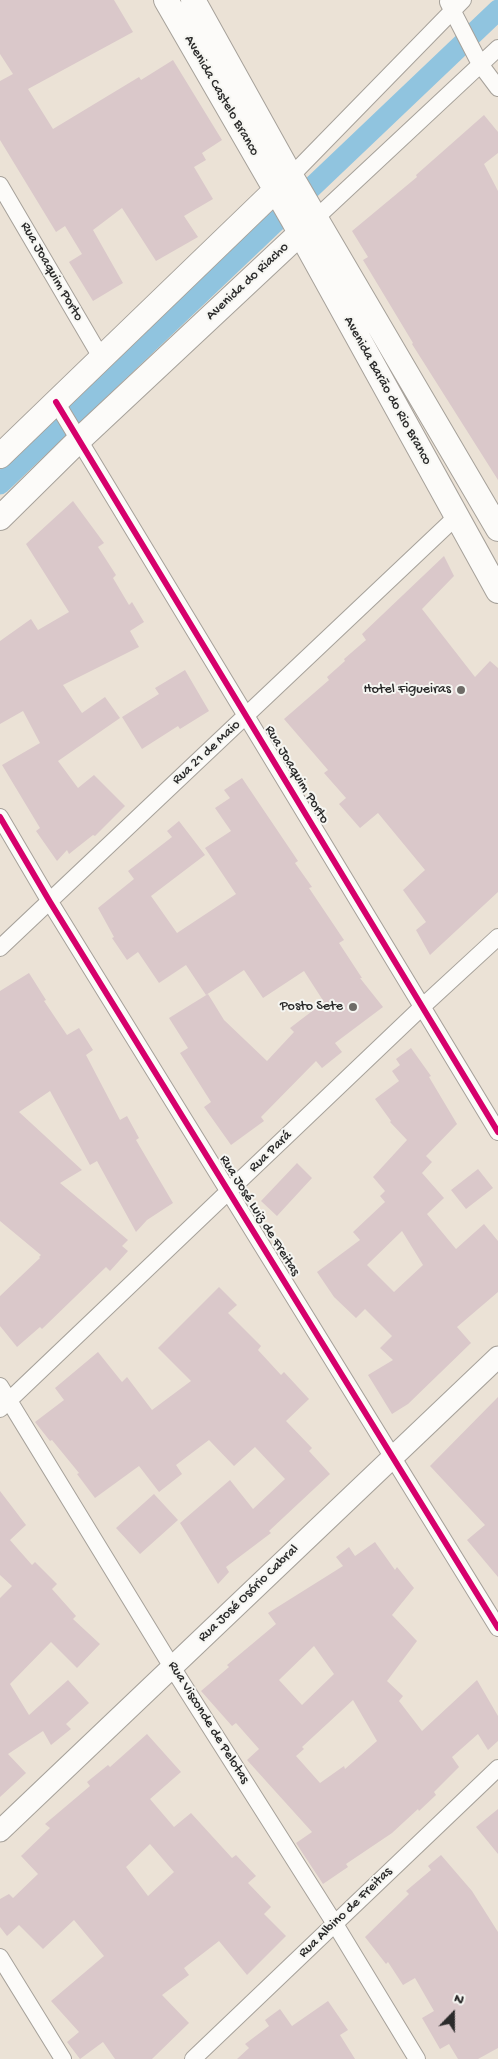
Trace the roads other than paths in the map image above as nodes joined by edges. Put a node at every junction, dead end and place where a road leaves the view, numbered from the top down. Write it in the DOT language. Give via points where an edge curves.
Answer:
graph roads {
  1 [pos="166,0"];
  2 [pos="193,0"];
  3 [pos="454,3"];
  4 [pos="498,48"];
  5 [pos="480,64"];
  6 [pos="498,88"];
  7 [pos="0,185"];
  8 [pos="296,204"];
  9 [pos="102,359"];
  10 [pos="59,406"];
  11 [pos="76,435"];
  12 [pos="0,456"];
  13 [pos="457,516"];
  14 [pos="0,518"];
  15 [pos="498,529"];
  16 [pos="498,590"];
  17 [pos="246,717"];
  18 [pos="0,817"];
  19 [pos="50,902"];
  20 [pos="498,937"];
  21 [pos="0,948"];
  22 [pos="422,1007"];
  23 [pos="498,1132"];
  24 [pos="229,1192"];
  25 [pos="498,1357"];
  26 [pos="3,1398"];
  27 [pos="393,1456"];
  28 [pos="498,1628"];
  29 [pos="172,1667"];
  30 [pos="498,1768"];
  31 [pos="0,1831"];
  32 [pos="335,1924"];
  33 [pos="0,1957"];
  34 [pos="63,2059"];
  35 [pos="193,2059"];
  36 [pos="417,2059"];
  1 -- 8 [label="main road, Avenida Castelo Branco"];
  2 -- 8 [label="main road, Avenida Castelo Branco"];
  3 -- 5 [label="street"];
  3 -- 8 [label="street, Avenida do Riacho"];
  4 -- 5 [label="street, Avenida do Riacho"];
  5 -- 6 [label="street"];
  5 -- 8 [label="street, Avenida do Riacho"];
  7 -- 9 [label="street, Rua Joaquim Porto"];
  8 -- 9 [label="main road, Avenida do Riacho"];
  8 -- 11 [label="main road, Avenida do Riacho"];
  8 -- 13 [label="main road, Avenida Barão do Rio Branco"];
  8 -- 15 [label="main road, Avenida Barão do Rio Branco"];
  9 -- 10 [label="main road, Avenida do Riacho"];
  10 -- 11 [label="street, Rua Joaquim Porto"];
  10 -- 12 [label="main road, Avenida do Riacho"];
  11 -- 14 [label="main road, Avenida do Riacho"];
  11 -- 17 [label="street, Rua Joaquim Porto"];
  13 -- 16 [label="main road, Avenida Barão do Rio Branco"];
  13 -- 17 [label="street, Rua 21 de Maio"];
  17 -- 19 [label="street, Rua 21 de Maio"];
  17 -- 22 [label="street, Rua Joaquim Porto"];
  18 -- 19 [label="street, Rua José Luiz de Freitas"];
  19 -- 21 [label="street, Rua 21 de Maio"];
  19 -- 24 [label="street, Rua José Luiz de Freitas"];
  20 -- 22 [label="street, Rua Pará"];
  22 -- 23 [label="street, Rua Joaquim Porto"];
  22 -- 24 [label="street, Rua Pará"];
  24 -- 26 [label="street, Rua Pará"];
  24 -- 27 [label="street, Rua José Luiz de Freitas"];
  25 -- 27 [label="street, Rua José Osório Cabral"];
  26 -- 29 [label="street, Rua Visconde de Pelotas"];
  27 -- 28 [label="street, Rua José Luiz de Freitas"];
  27 -- 29 [label="street, Rua José Osório Cabral"];
  29 -- 31 [label="street, Rua José Osório Cabral"];
  29 -- 32 [label="street, Rua Visconde de Pelotas"];
  30 -- 32 [label="street, Rua Albino de Freitas"];
  32 -- 35 [label="street, Rua Albino de Freitas"];
  32 -- 36 [label="street, Rua Visconde de Pelotas"];
  33 -- 34 [label="street"];
}
